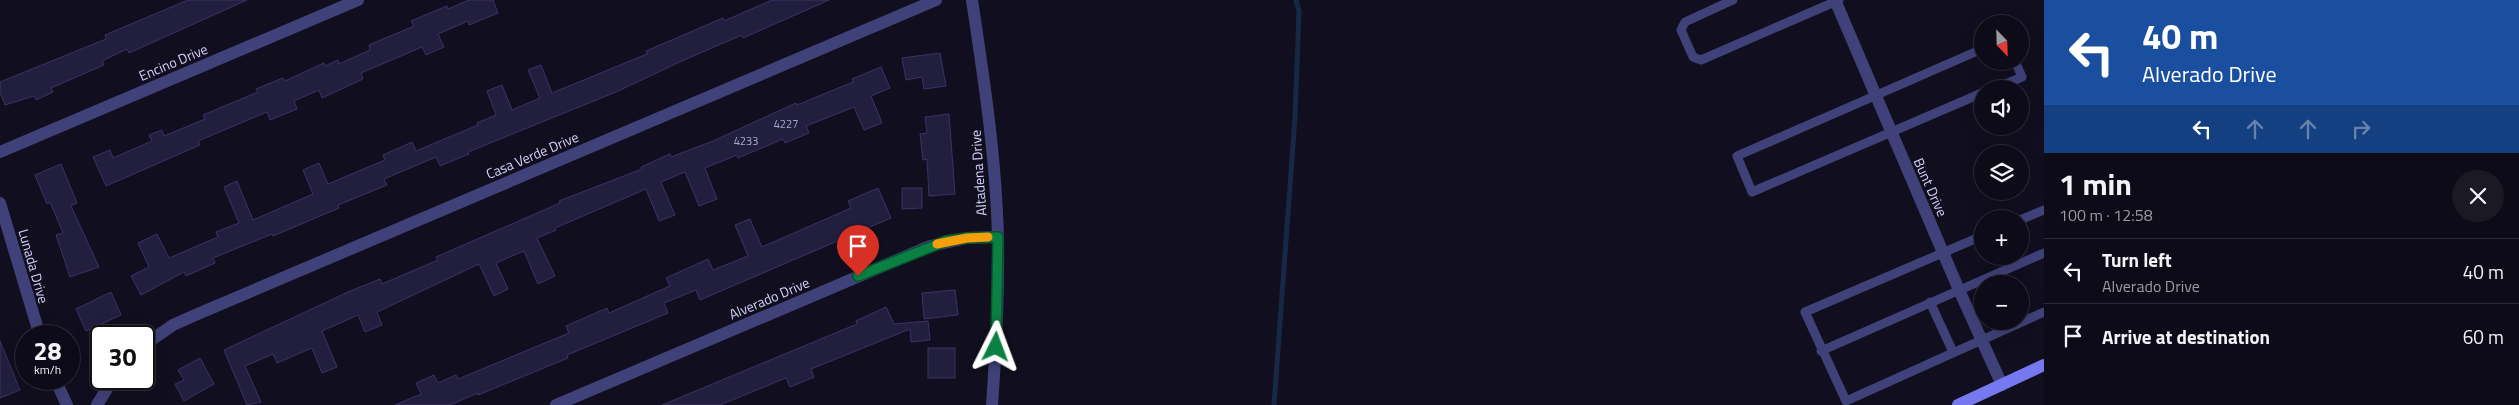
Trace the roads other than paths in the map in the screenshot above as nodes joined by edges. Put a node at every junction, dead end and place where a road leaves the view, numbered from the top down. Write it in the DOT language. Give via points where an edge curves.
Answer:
graph roads {
  1 [pos="358,0"];
  2 [pos="936,0"];
  3 [pos="972,0"];
  4 [pos="1733,0"];
  5 [pos="1836,0"];
  6 [pos="1974,52"];
  7 [pos="2019,70"];
  8 [pos="2015,80"];
  9 [pos="1875,95"];
  10 [pos="1974,96"];
  11 [pos="1891,132"];
  12 [pos="0,152"];
  13 [pos="0,203"];
  14 [pos="2044,210"];
  15 [pos="2029,216"];
  16 [pos="998,237"];
  17 [pos="1974,239"];
  18 [pos="1944,252"];
  19 [pos="2044,252"];
  20 [pos="1997,275"];
  21 [pos="1974,285"];
  22 [pos="1958,290"];
  23 [pos="1930,302"];
  24 [pos="2044,312"];
  25 [pos="2029,317"];
  26 [pos="37,325"];
  27 [pos="1995,330"];
  28 [pos="155,337"];
  29 [pos="1981,339"];
  30 [pos="1821,351"];
  31 [pos="1952,352"];
  32 [pos="2044,365"];
  33 [pos="2002,384"];
  34 [pos="60,390"];
  35 [pos="106,390"];
  36 [pos="67,405"];
  37 [pos="97,405"];
  38 [pos="556,405"];
  39 [pos="992,405"];
  40 [pos="1958,405"];
  1 -- 12 [label="street, Encino Drive"];
  2 -- 28 [label="street, Casa Verde Drive" via="202,312"];
  3 -- 16 [label="street, Altadena Drive" via="988,107"];
  4 -- 5 [label="lane" via="1685,22 1681,30 1693,57 1701,60"];
  5 -- 9 [label="street, Bunt Drive"];
  6 -- 9 [label="lane"];
  7 -- 8 [label="lane" via="2022,77"];
  9 -- 11 [label="street, Bunt Drive"];
  9 -- 11 [label="lane" via="1737,156 1752,192"];
  10 -- 11 [label="lane"];
  11 -- 18 [label="street, Bunt Drive"];
  13 -- 26 [label="street, Lunada Drive"];
  14 -- 15 [label="lane"];
  16 -- 38 [label="street, Alverado Drive" via="967,238 930,246"];
  16 -- 39 [label="street, Altadena Drive"];
  17 -- 18 [label="lane"];
  18 -- 22 [label="street, Bunt Drive"];
  18 -- 30 [label="lane" via="1805,312"];
  19 -- 20 [label="lane"];
  21 -- 22 [label="lane"];
  22 -- 23 [label="lane"];
  22 -- 29 [label="street, Bunt Drive"];
  23 -- 30 [label="lane"];
  23 -- 31 [label="lane"];
  24 -- 25 [label="lane"];
  27 -- 29 [label="lane"];
  29 -- 31 [label="lane"];
  29 -- 33 [label="street, Bunt Drive"];
  30 -- 31 [label="lane" via="1846,401"];
  32 -- 33 [label="main road"];
  33 -- 40 [label="main road"];
  34 -- 36 [label="street"];
  35 -- 37 [label="street"];
}
